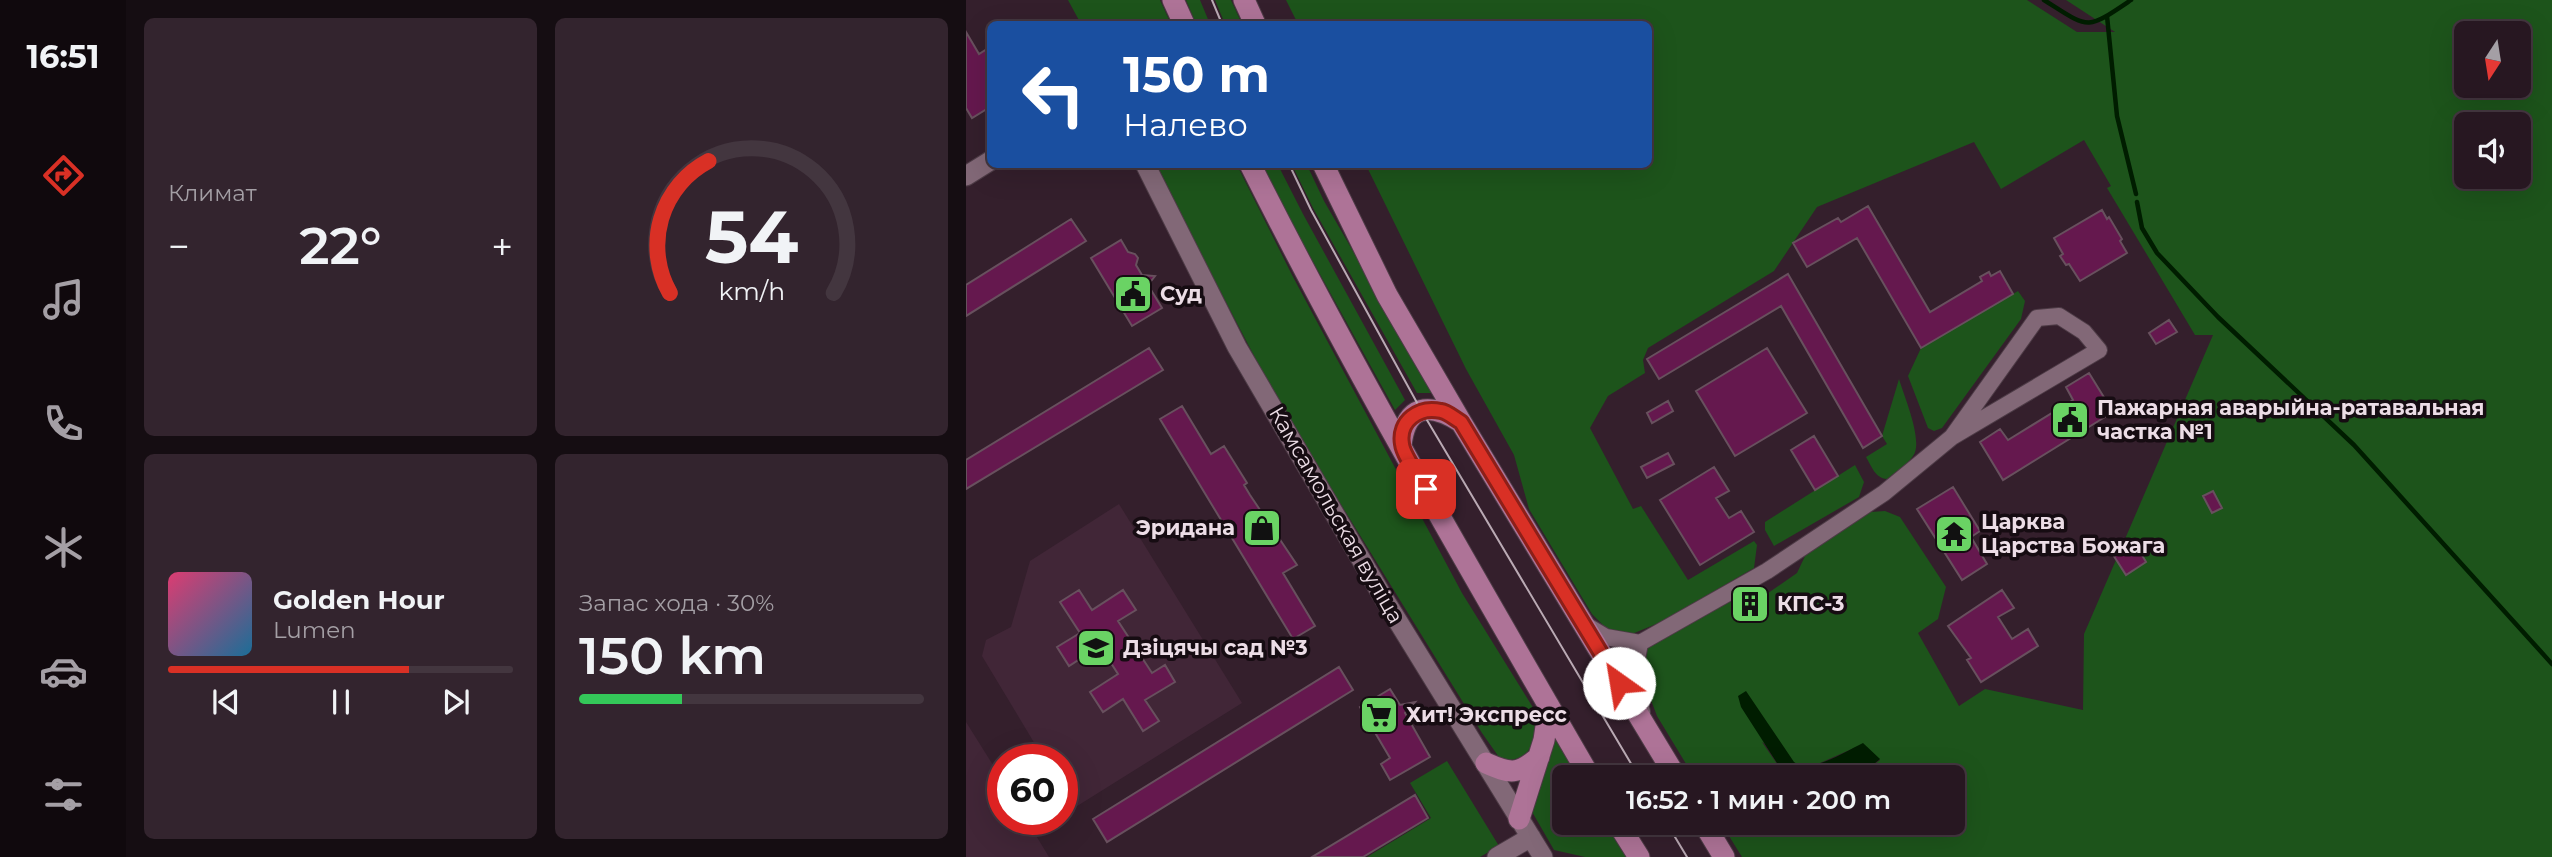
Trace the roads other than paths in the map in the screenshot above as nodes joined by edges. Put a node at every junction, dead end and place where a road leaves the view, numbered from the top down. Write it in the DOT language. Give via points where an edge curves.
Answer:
graph roads {
  1 [pos="1173,0"];
  2 [pos="1244,0"];
  3 [pos="1183,21"];
  4 [pos="1254,21"];
  5 [pos="987,163"];
  6 [pos="1147,168"];
  7 [pos="1252,168"];
  8 [pos="1325,168"];
  9 [pos="966,176"];
  10 [pos="1461,422"];
  11 [pos="1952,437"];
  12 [pos="1401,445"];
  13 [pos="1581,622"];
  14 [pos="1640,643"];
  15 [pos="1549,706"];
  16 [pos="1645,724"];
  17 [pos="1539,757"];
  18 [pos="1486,763"];
  19 [pos="1583,765"];
  20 [pos="1669,765"];
  21 [pos="1519,819"];
  22 [pos="1625,835"];
  23 [pos="1711,835"];
  24 [pos="1531,837"];
  25 [pos="1497,857"];
  26 [pos="1543,857"];
  27 [pos="1639,857"];
  28 [pos="1724,857"];
  1 -- 3 [label="main road"];
  2 -- 4 [label="main road"];
  5 -- 9 [label="street"];
  6 -- 18 [label="street, Камсамольская вуліца" via="1237,346"];
  7 -- 12 [label="main road"];
  8 -- 10 [label="main road" via="1387,295"];
  10 -- 12 [label="main road" via="1443,411 1421,410 1404,426"];
  10 -- 13 [label="main road"];
  11 -- 11 [label="street" via="2077,363 2099,350 2084,332 2059,316 2038,318"];
  11 -- 14 [label="street" via="1884,493 1767,570"];
  12 -- 15 [label="main road"];
  13 -- 14 [label="street" via="1606,637"];
  13 -- 16 [label="main road"];
  14 -- 16 [label="street" via="1635,664"];
  15 -- 17 [label="main road"];
  15 -- 19 [label="main road"];
  16 -- 20 [label="main road"];
  17 -- 18 [label="main road" via="1524,769 1506,772"];
  17 -- 21 [label="main road"];
  18 -- 21 [label="street, Камсамольская вуліца"];
  21 -- 24 [label="street, Камсамольская вуліца"];
  22 -- 27 [label="main road"];
  23 -- 28 [label="main road"];
  24 -- 25 [label="street"];
  24 -- 26 [label="street, Камсамольская вуліца"];
}
